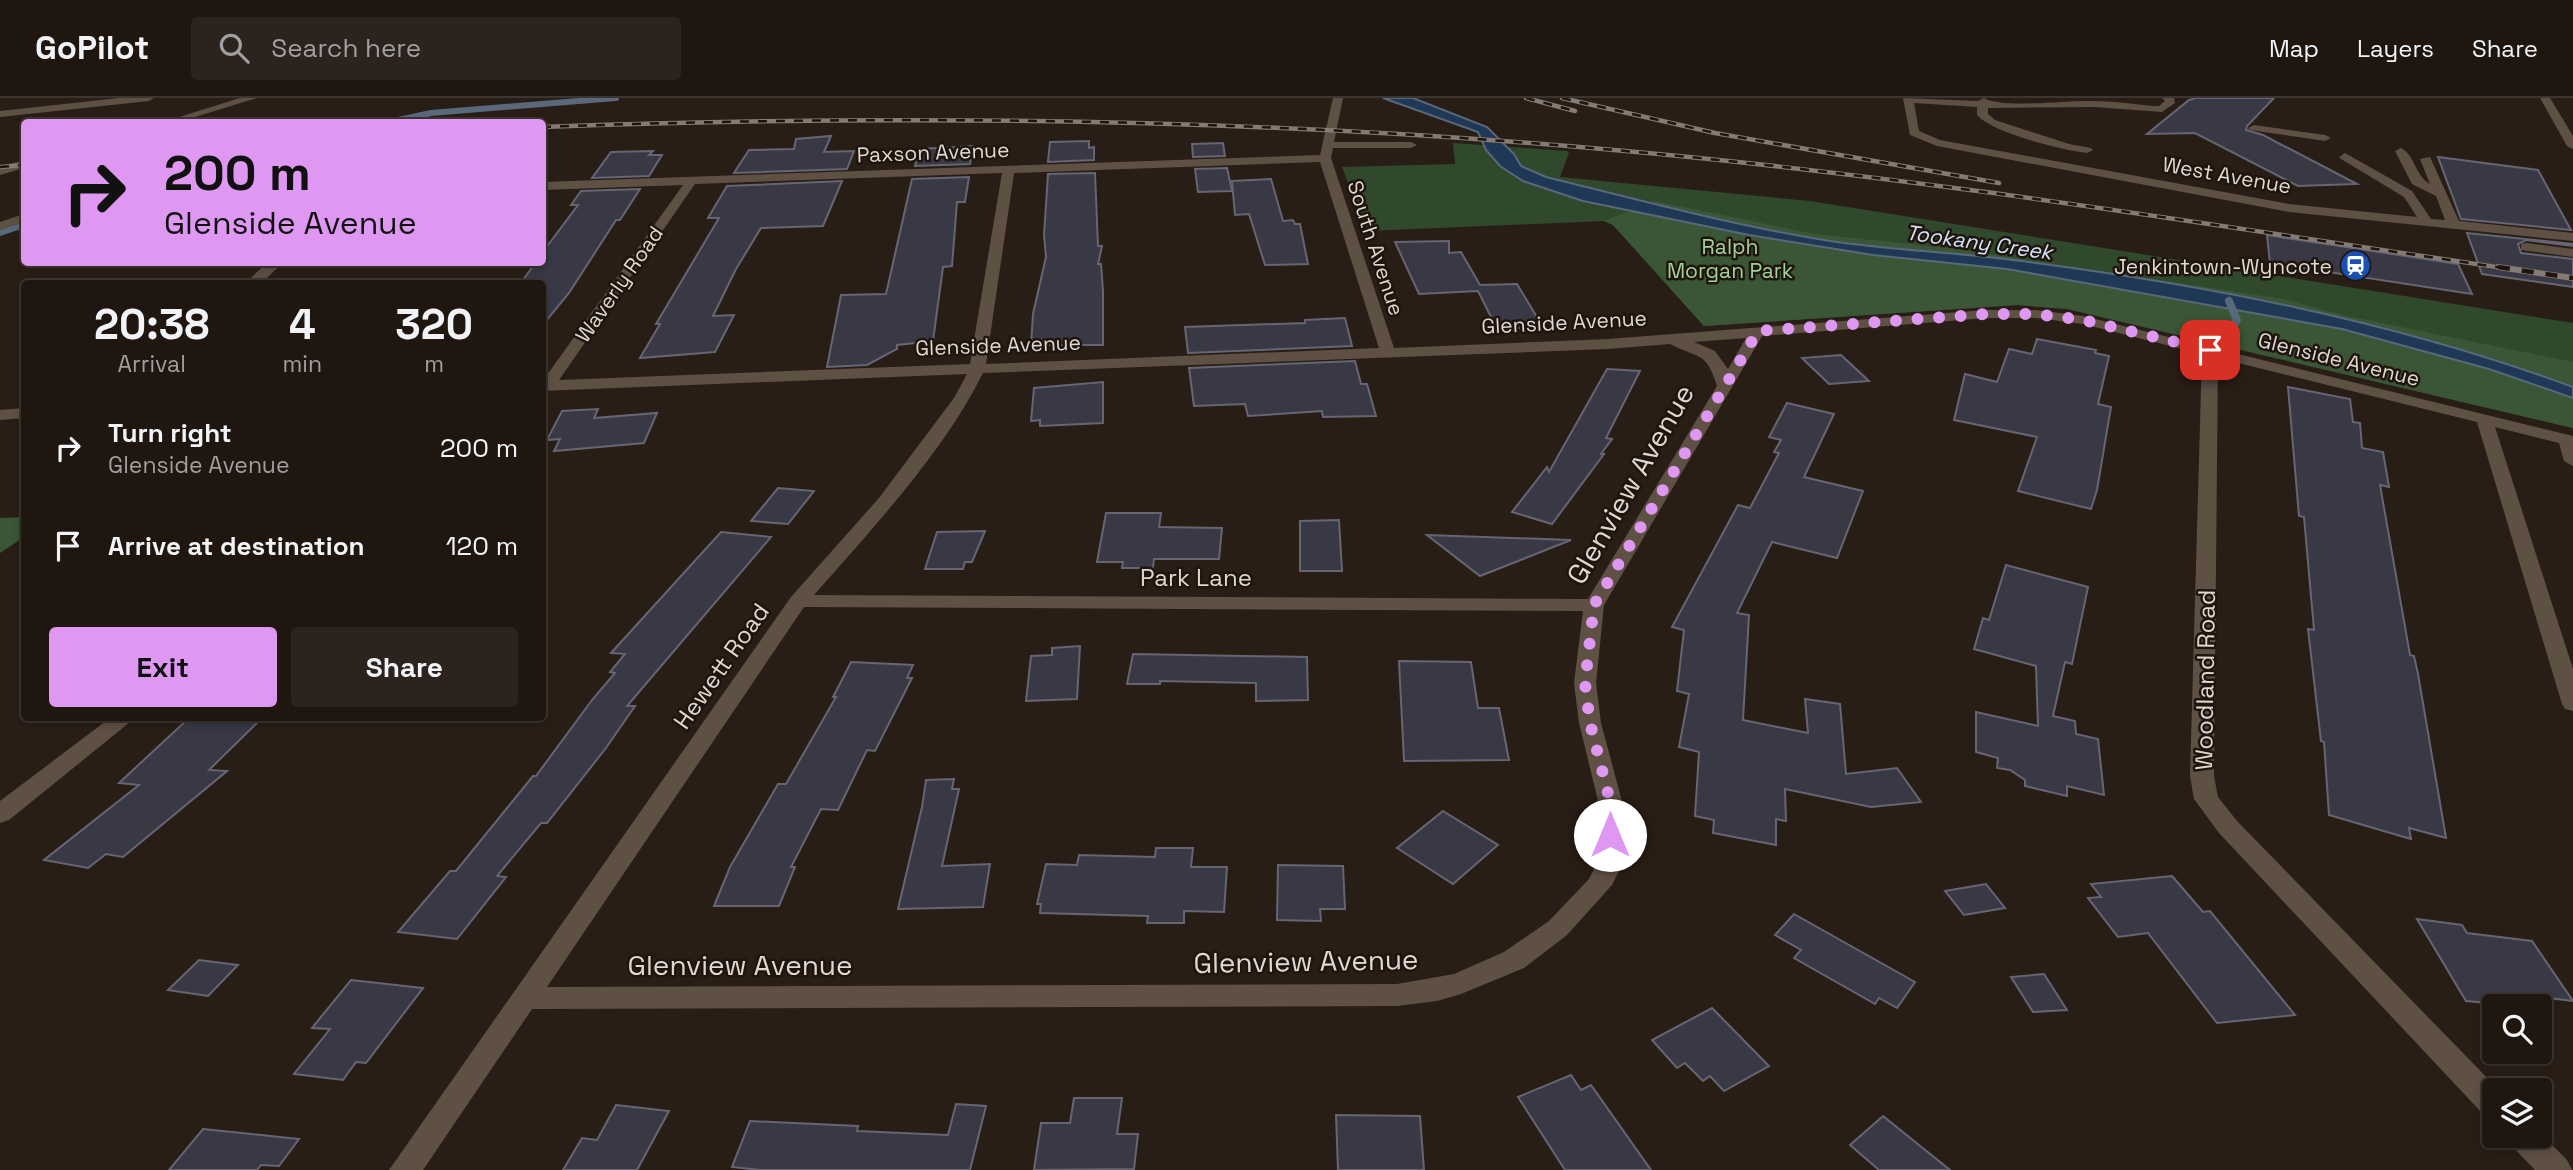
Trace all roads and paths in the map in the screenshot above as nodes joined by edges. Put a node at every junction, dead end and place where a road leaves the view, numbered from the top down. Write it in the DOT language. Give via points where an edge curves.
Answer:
graph roads {
  1 [pos="149,98"];
  2 [pos="252,98"];
  3 [pos="1338,98"];
  4 [pos="2167,98"];
  5 [pos="2545,98"];
  6 [pos="1908,99"];
  7 [pos="2095,101"];
  8 [pos="1983,102"];
  9 [pos="2044,102"];
  10 [pos="0,108"];
  11 [pos="59,108"];
  12 [pos="0,114"];
  13 [pos="179,119"];
  14 [pos="2254,128"];
  15 [pos="2325,138"];
  16 [pos="1411,145"];
  17 [pos="2573,146"];
  18 [pos="2087,150"];
  19 [pos="2401,150"];
  20 [pos="1327,151"];
  21 [pos="2345,157"];
  22 [pos="2426,159"];
  23 [pos="21,165"];
  24 [pos="1009,169"];
  25 [pos="0,171"];
  26 [pos="692,180"];
  27 [pos="546,186"];
  28 [pos="2438,193"];
  29 [pos="2289,208"];
  30 [pos="21,219"];
  31 [pos="2427,222"];
  32 [pos="2454,225"];
  33 [pos="0,226"];
  34 [pos="2573,237"];
  35 [pos="2573,253"];
  36 [pos="272,266"];
  37 [pos="256,280"];
  38 [pos="1758,331"];
  39 [pos="1667,339"];
  40 [pos="2210,350"];
  41 [pos="1388,352"];
  42 [pos="977,369"];
  43 [pos="546,382"];
  44 [pos="546,384"];
  45 [pos="1725,386"];
  46 [pos="21,413"];
  47 [pos="0,415"];
  48 [pos="2484,419"];
  49 [pos="2570,440"];
  50 [pos="2572,463"];
  51 [pos="798,601"];
  52 [pos="1594,605"];
  53 [pos="2573,704"];
  54 [pos="120,721"];
  55 [pos="0,814"];
  56 [pos="523,998"];
  57 [pos="2482,1092"];
  58 [pos="2535,1148"];
  59 [pos="405,1170"];
  60 [pos="2556,1170"];
  1 -- 11 [label="street"];
  2 -- 13 [label="street"];
  3 -- 20 [label="street"];
  4 -- 7 [label="street" via="2171,101 2162,109"];
  5 -- 17 [label="street"];
  6 -- 8 [label="street"];
  6 -- 29 [label="street, West Avenue" via="1914,133 1937,143"];
  7 -- 9 [label="street"];
  8 -- 9 [label="street"];
  8 -- 18 [label="street" via="1982,115 1991,122"];
  10 -- 11 [label="street"];
  11 -- 12 [label="street"];
  14 -- 15 [label="street"];
  16 -- 20 [label="street, Paxson Avenue"];
  19 -- 28 [label="street" via="2416,181"];
  20 -- 24 [label="street, Paxson Avenue"];
  20 -- 41 [label="street, South Avenue"];
  21 -- 31 [label="street" via="2409,194"];
  22 -- 28 [label="street"];
  23 -- 25 [label="street"];
  24 -- 26 [label="street, Paxson Avenue"];
  24 -- 42 [label="street, Hewett Road"];
  26 -- 27 [label="street, Paxson Avenue"];
  26 -- 43 [label="street, Waverly Road"];
  28 -- 32 [label="street"];
  29 -- 31 [label="street, West Avenue"];
  29 -- 35 [label="street" via="2399,229"];
  30 -- 33 [label="street"];
  31 -- 32 [label="street, West Avenue"];
  32 -- 34 [label="street, West Avenue"];
  36 -- 37 [label="street"];
  38 -- 39 [label="street, Glenside Avenue"];
  38 -- 40 [label="street, Glenside Avenue" via="2036,314 2083,320"];
  38 -- 45 [label="street, Glenview Avenue"];
  39 -- 41 [label="street, Glenside Avenue"];
  39 -- 45 [label="street, Glenview Avenue" via="1711,355 1718,361"];
  40 -- 48 [label="street, Glenside Avenue"];
  40 -- 57 [label="street, Woodland Road" via="2202,776 2206,799"];
  41 -- 42 [label="street, Glenside Avenue"];
  42 -- 44 [label="street, Glenside Avenue"];
  42 -- 51 [label="street, Hewett Road" via="962,400 886,502"];
  45 -- 52 [label="street, Glenview Avenue"];
  46 -- 47 [label="street"];
  48 -- 49 [label="street, Glenside Avenue"];
  48 -- 53 [label="street"];
  49 -- 50 [label="street"];
  51 -- 52 [label="street, Park Lane"];
  51 -- 56 [label="street, Hewett Road"];
  52 -- 56 [label="street, Glenview Avenue" via="1585,683 1611,805 1607,869 1589,898 1558,928 1492,972 1437,990 1397,995"];
  54 -- 55 [label="street"];
  56 -- 59 [label="street, Hewett Road"];
  58 -- 60 [label="street"];
}
